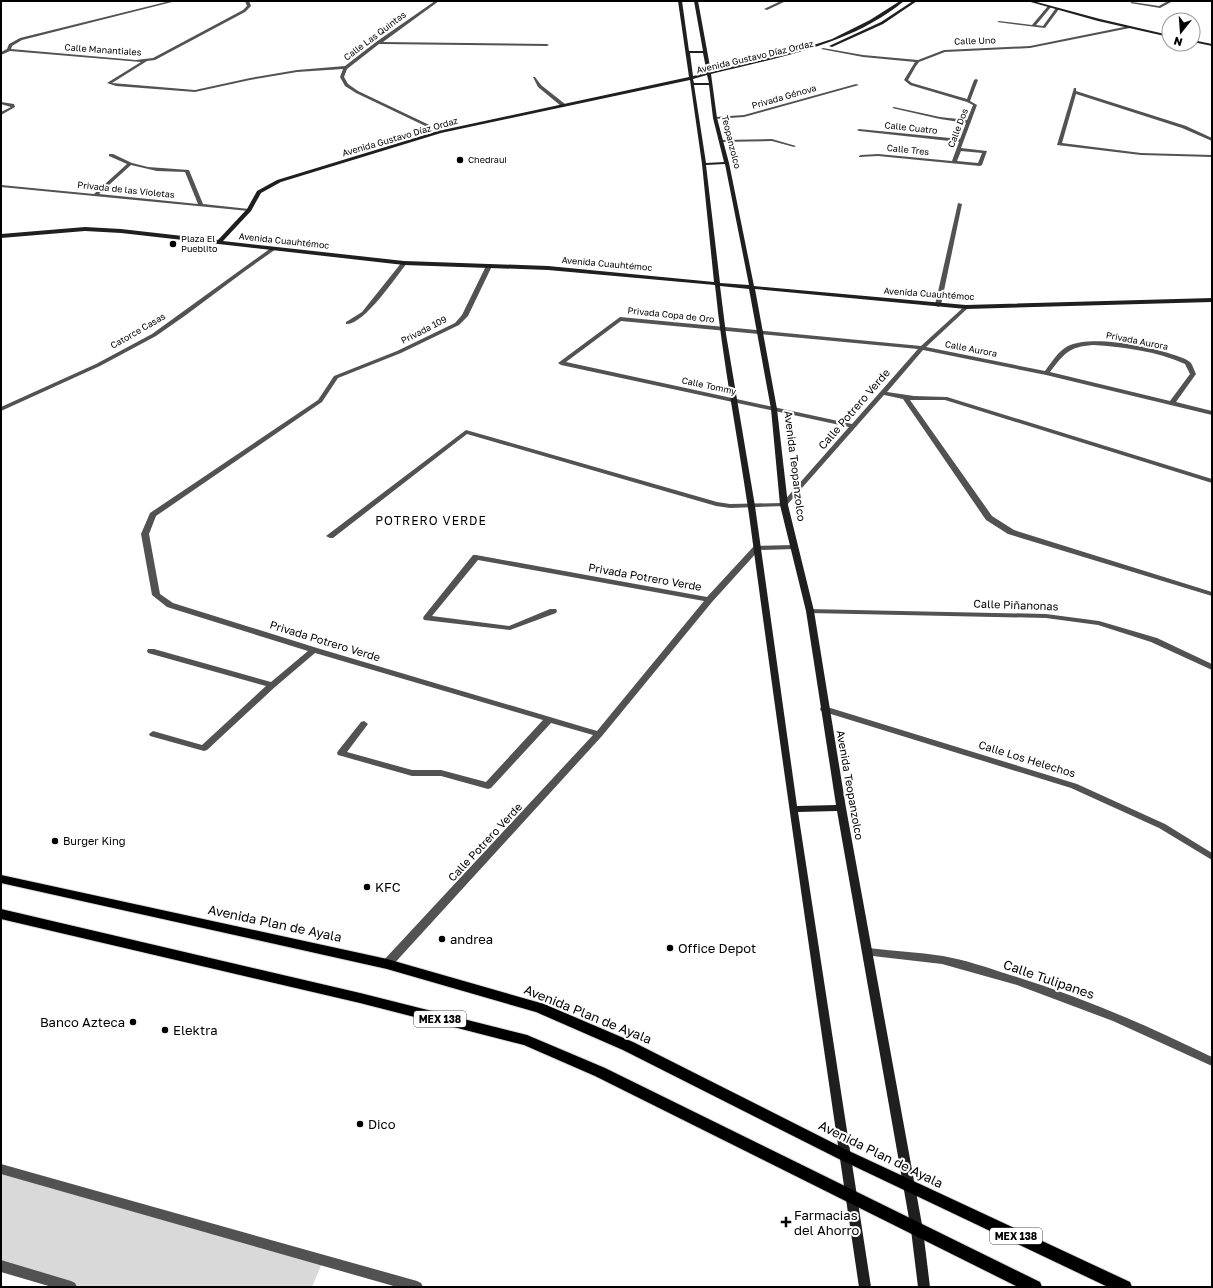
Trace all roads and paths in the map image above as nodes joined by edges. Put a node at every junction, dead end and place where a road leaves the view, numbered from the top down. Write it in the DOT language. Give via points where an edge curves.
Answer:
graph roads {
  1 [pos="174,1"];
  2 [pos="247,1"];
  3 [pos="437,1"];
  4 [pos="680,1"];
  5 [pos="696,1"];
  6 [pos="784,1"];
  7 [pos="902,1"];
  8 [pos="915,1"];
  9 [pos="1030,1"];
  10 [pos="1162,1"];
  11 [pos="1169,2"];
  12 [pos="1132,3"];
  13 [pos="1048,7"];
  14 [pos="766,9"];
  15 [pos="1057,9"];
  16 [pos="871,21"];
  17 [pos="999,22"];
  18 [pos="882,23"];
  19 [pos="1033,26"];
  20 [pos="1129,27"];
  21 [pos="1161,34"];
  22 [pos="377,43"];
  23 [pos="1201,43"];
  24 [pos="547,45"];
  25 [pos="1212,45"];
  26 [pos="823,49"];
  27 [pos="9,50"];
  28 [pos="687,52"];
  29 [pos="705,52"];
  30 [pos="1,54"];
  31 [pos="145,61"];
  32 [pos="918,61"];
  33 [pos="347,67"];
  34 [pos="709,75"];
  35 [pos="534,78"];
  36 [pos="691,80"];
  37 [pos="976,80"];
  38 [pos="711,84"];
  39 [pos="857,85"];
  40 [pos="968,101"];
  41 [pos="1,103"];
  42 [pos="563,105"];
  43 [pos="894,108"];
  44 [pos="1,114"];
  45 [pos="715,118"];
  46 [pos="969,122"];
  47 [pos="859,130"];
  48 [pos="440,132"];
  49 [pos="1212,140"];
  50 [pos="721,141"];
  51 [pos="962,141"];
  52 [pos="794,146"];
  53 [pos="959,148"];
  54 [pos="110,155"];
  55 [pos="861,156"];
  56 [pos="1212,156"];
  57 [pos="954,162"];
  58 [pos="727,163"];
  59 [pos="704,164"];
  60 [pos="130,165"];
  61 [pos="1,186"];
  62 [pos="95,195"];
  63 [pos="960,204"];
  64 [pos="201,206"];
  65 [pos="249,210"];
  66 [pos="1,236"];
  67 [pos="219,242"];
  68 [pos="273,249"];
  69 [pos="404,263"];
  70 [pos="489,266"];
  71 [pos="716,284"];
  72 [pos="752,287"];
  73 [pos="1212,300"];
  74 [pos="938,305"];
  75 [pos="966,307"];
  76 [pos="348,323"];
  77 [pos="722,329"];
  78 [pos="761,333"];
  79 [pos="922,348"];
  80 [pos="561,363"];
  81 [pos="1046,373"];
  82 [pos="883,393"];
  83 [pos="906,398"];
  84 [pos="733,401"];
  85 [pos="1172,404"];
  86 [pos="1,409"];
  87 [pos="774,409"];
  88 [pos="1212,413"];
  89 [pos="853,426"];
  90 [pos="1212,481"];
  91 [pos="784,505"];
  92 [pos="751,506"];
  93 [pos="145,534"];
  94 [pos="330,536"];
  95 [pos="794,547"];
  96 [pos="757,548"];
  97 [pos="1212,594"];
  98 [pos="709,600"];
  99 [pos="553,611"];
  100 [pos="810,611"];
  101 [pos="314,650"];
  102 [pos="151,651"];
  103 [pos="1212,667"];
  104 [pos="272,685"];
  105 [pos="824,709"];
  106 [pos="549,719"];
  107 [pos="364,724"];
  108 [pos="153,734"];
  109 [pos="599,734"];
  110 [pos="841,808"];
  111 [pos="793,809"];
  112 [pos="1212,858"];
  113 [pos="1,879"];
  114 [pos="1,914"];
  115 [pos="868,952"];
  116 [pos="387,964"];
  117 [pos="1212,1062"];
  118 [pos="844,1155"];
  119 [pos="1,1169"];
  120 [pos="908,1186"];
  121 [pos="852,1198"];
  122 [pos="917,1230"];
  123 [pos="1,1266"];
  124 [pos="1024,1286"];
  125 [pos="71,1287"];
  126 [pos="417,1287"];
  127 [pos="865,1287"];
  128 [pos="924,1287"];
  129 [pos="1124,1287"];
  1 -- 27 [label="street, Calle Manantiales" via="21,39 10,45"];
  2 -- 31 [label="street, Calle Manantiales" via="249,6 244,11 154,59"];
  3 -- 22 [label="street, Calle Las Quintas"];
  4 -- 28 [label="main road"];
  5 -- 29 [label="main road, Teopanzolco"];
  6 -- 14 [label="street"];
  7 -- 16 [label="main road, Avenida Gustavo Díaz Ordaz"];
  8 -- 18 [label="main road, Avenida Gustavo Díaz Ordaz"];
  9 -- 13 [label="main road"];
  10 -- 11 [label="street"];
  11 -- 12 [label="street" via="1160,7"];
  13 -- 15 [label="main road"];
  13 -- 19 [label="street"];
  15 -- 19 [label="street" via="1044,27"];
  15 -- 20 [label="main road"];
  16 -- 18 [label="main road"];
  16 -- 34 [label="main road, Avenida Gustavo Díaz Ordaz" via="809,49"];
  17 -- 19 [label="street"];
  18 -- 26 [label="main road, Avenida Gustavo Díaz Ordaz"];
  20 -- 21 [label="main road"];
  20 -- 32 [label="street, Calle Uno" via="1030,47 944,51"];
  22 -- 24 [label="street"];
  22 -- 33 [label="street, Calle Las Quintas"];
  23 -- 25 [label="main road"];
  26 -- 32 [label="street, Calle Uno"];
  26 -- 34 [label="main road, Avenida Gustavo Díaz Ordaz"];
  27 -- 30 [label="street, Calle Manantiales"];
  27 -- 31 [label="street, Calle Manantiales"];
  28 -- 29 [label="main road"];
  28 -- 36 [label="main road"];
  29 -- 34 [label="main road, Teopanzolco"];
  31 -- 33 [label="street" via="109,83 195,91 250,78"];
  32 -- 40 [label="street" via="906,80 911,84"];
  33 -- 48 [label="street, Calle Las Quintas" via="342,77 346,85"];
  34 -- 36 [label="main road, Avenida Gustavo Díaz Ordaz"];
  34 -- 38 [label="main road, Teopanzolco"];
  35 -- 42 [label="street" via="539,86"];
  36 -- 38 [label="main road"];
  36 -- 42 [label="main road, Avenida Gustavo Díaz Ordaz"];
  36 -- 59 [label="main road"];
  37 -- 40 [label="street, Calle Dos"];
  38 -- 45 [label="main road, Teopanzolco"];
  39 -- 45 [label="street, Privada Génova" via="744,116"];
  40 -- 46 [label="street, Calle Dos" via="975,105"];
  41 -- 44 [label="street" via="13,107"];
  42 -- 48 [label="main road, Avenida Gustavo Díaz Ordaz"];
  43 -- 46 [label="street"];
  45 -- 50 [label="main road, Teopanzolco"];
  46 -- 51 [label="street, Calle Dos"];
  47 -- 51 [label="street, Calle Cuatro"];
  48 -- 65 [label="main road, Avenida Gustavo Díaz Ordaz" via="279,181 259,192"];
  49 -- 56 [label="street" via="1184,127 1075,91 1059,144 1141,154"];
  50 -- 52 [label="street" via="772,140"];
  50 -- 58 [label="main road, Teopanzolco"];
  51 -- 53 [label="street, Calle Dos"];
  53 -- 57 [label="street, Calle Dos"];
  53 -- 57 [label="street, Calle Tres" via="985,152 980,165"];
  54 -- 60 [label="street"];
  55 -- 57 [label="street, Calle Tres" via="878,155"];
  58 -- 59 [label="main road"];
  58 -- 72 [label="main road, Teopanzolco"];
  59 -- 71 [label="main road"];
  60 -- 62 [label="street"];
  60 -- 64 [label="street" via="151,170 187,171"];
  61 -- 62 [label="street, Privada de las Violetas"];
  62 -- 64 [label="street, Privada de las Violetas"];
  63 -- 74 [label="street"];
  64 -- 65 [label="street, Privada de las Violetas"];
  65 -- 67 [label="main road, Avenida Gustavo Díaz Ordaz"];
  66 -- 67 [label="main road, Avenida Cuauhtémoc" via="85,229"];
  67 -- 68 [label="main road, Avenida Cuauhtémoc"];
  68 -- 69 [label="main road, Avenida Cuauhtémoc"];
  68 -- 86 [label="street, Catorce Casas" via="155,334"];
  69 -- 70 [label="main road, Avenida Cuauhtémoc"];
  69 -- 76 [label="street" via="373,303"];
  70 -- 71 [label="main road, Avenida Cuauhtémoc" via="548,268"];
  70 -- 93 [label="street, Privada 109" via="465,316 457,324 399,352 336,377 320,401 153,515"];
  71 -- 72 [label="main road, Avenida Cuauhtémoc"];
  71 -- 77 [label="main road"];
  72 -- 74 [label="main road, Avenida Cuauhtémoc"];
  72 -- 78 [label="main road, Avenida Teopanzolco"];
  73 -- 75 [label="main road, Avenida Cuauhtémoc"];
  74 -- 75 [label="main road, Avenida Cuauhtémoc"];
  75 -- 79 [label="street, Calle Potrero Verde"];
  77 -- 78 [label="street, Calle Aurora"];
  77 -- 80 [label="street, Privada Copa de Oro" via="620,319"];
  77 -- 84 [label="main road"];
  78 -- 79 [label="street, Calle Aurora"];
  78 -- 87 [label="main road, Avenida Teopanzolco"];
  79 -- 81 [label="street, Calle Aurora"];
  79 -- 82 [label="street, Calle Potrero Verde"];
  80 -- 84 [label="street, Calle Tommy"];
  81 -- 85 [label="street, Calle Aurora"];
  81 -- 85 [label="street, Privada Aurora" via="1069,348 1088,342 1112,343 1173,356 1188,364 1193,374"];
  82 -- 83 [label="street"];
  82 -- 89 [label="street, Calle Potrero Verde"];
  83 -- 90 [label="street" via="945,398"];
  83 -- 97 [label="street" via="989,518 1011,532"];
  84 -- 87 [label="street, Calle Tommy"];
  84 -- 92 [label="main road"];
  85 -- 88 [label="street, Calle Aurora"];
  87 -- 89 [label="street, Calle Tommy"];
  87 -- 91 [label="main road, Avenida Teopanzolco"];
  89 -- 91 [label="street, Calle Potrero Verde"];
  91 -- 92 [label="street"];
  91 -- 95 [label="main road, Avenida Teopanzolco"];
  92 -- 94 [label="street" via="716,504 466,432"];
  92 -- 96 [label="main road"];
  93 -- 101 [label="street, Privada Potrero Verde" via="156,595 170,605"];
  95 -- 96 [label="street"];
  95 -- 100 [label="main road, Avenida Teopanzolco"];
  96 -- 98 [label="street, Calle Potrero Verde"];
  96 -- 111 [label="main road"];
  98 -- 99 [label="street, Privada Potrero Verde" via="476,557 427,618 510,628"];
  98 -- 109 [label="street, Calle Potrero Verde"];
  100 -- 103 [label="street, Calle Piñanonas" via="1046,616 1099,623 1154,640"];
  100 -- 105 [label="main road, Avenida Teopanzolco"];
  101 -- 104 [label="street"];
  101 -- 106 [label="street, Privada Potrero Verde"];
  102 -- 104 [label="street"];
  104 -- 108 [label="street" via="204,748"];
  105 -- 110 [label="main road, Avenida Teopanzolco"];
  105 -- 112 [label="street, Calle Los Helechos" via="1074,786 1162,826"];
  106 -- 107 [label="street" via="488,786 441,773 412,774 341,753"];
  106 -- 109 [label="street"];
  109 -- 116 [label="street, Calle Potrero Verde"];
  110 -- 111 [label="main road"];
  110 -- 115 [label="main road, Avenida Teopanzolco"];
  111 -- 118 [label="main road"];
  113 -- 116 [label="main road, Avenida Plan de Ayala / MEX 138"];
  114 -- 121 [label="main road, MEX 138" via="527,1040 600,1072"];
  115 -- 117 [label="street, Calle Tulipanes" via="951,962 1057,994 1174,1043"];
  115 -- 120 [label="main road, Avenida Teopanzolco"];
  116 -- 118 [label="main road, Avenida Plan de Ayala / MEX 138" via="539,1008 628,1046"];
  118 -- 120 [label="main road, Avenida Plan de Ayala / MEX 138"];
  118 -- 121 [label="main road"];
  119 -- 126 [label="street"];
  120 -- 122 [label="main road, Avenida Teopanzolco"];
  120 -- 129 [label="main road, Avenida Plan de Ayala / MEX 138"];
  121 -- 122 [label="main road, MEX 138"];
  121 -- 127 [label="main road"];
  122 -- 124 [label="main road, MEX 138"];
  122 -- 128 [label="main road, Avenida Teopanzolco"];
  123 -- 125 [label="street"];
}
